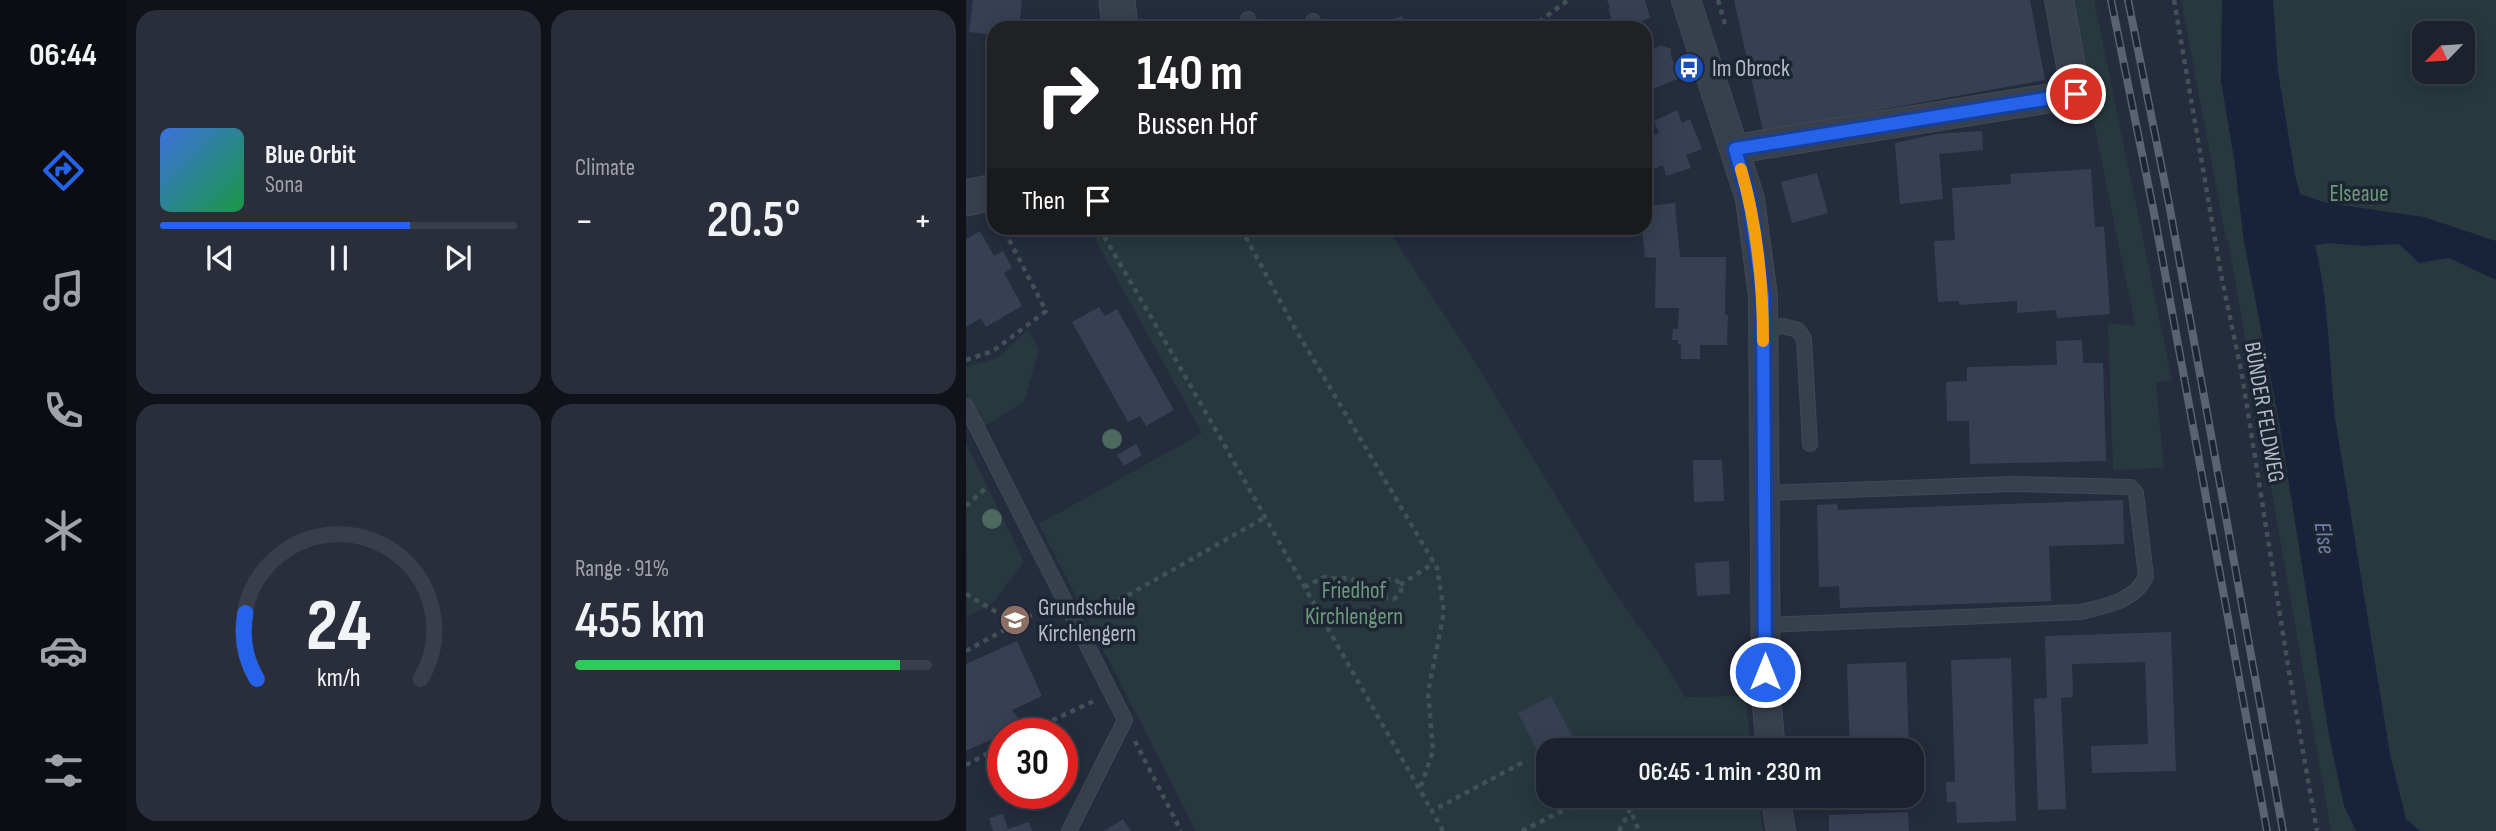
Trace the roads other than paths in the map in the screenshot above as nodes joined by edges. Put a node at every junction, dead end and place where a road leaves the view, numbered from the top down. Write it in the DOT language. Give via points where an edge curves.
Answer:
graph roads {
  1 [pos="1117,0"];
  2 [pos="1686,0"];
  3 [pos="2059,0"];
  4 [pos="1119,21"];
  5 [pos="1735,149"];
  6 [pos="987,194"];
  7 [pos="966,198"];
  8 [pos="1763,330"];
  9 [pos="966,407"];
  10 [pos="1810,444"];
  11 [pos="1764,493"];
  12 [pos="1765,625"];
  13 [pos="1770,738"];
  14 [pos="1777,808"];
  15 [pos="1069,831"];
  16 [pos="1780,831"];
  1 -- 4 [label="street"];
  2 -- 5 [label="street"];
  3 -- 5 [label="street" via="2076,94"];
  5 -- 8 [label="street" via="1754,224"];
  6 -- 7 [label="street"];
  8 -- 10 [label="lane" via="1783,326 1798,330 1804,339"];
  8 -- 11 [label="street"];
  9 -- 15 [label="lane" via="1125,720"];
  11 -- 12 [label="street"];
  11 -- 12 [label="lane" via="2011,484 2131,487 2136,493 2146,576 2135,592 2080,612"];
  12 -- 13 [label="street"];
  14 -- 16 [label="street"];
}
